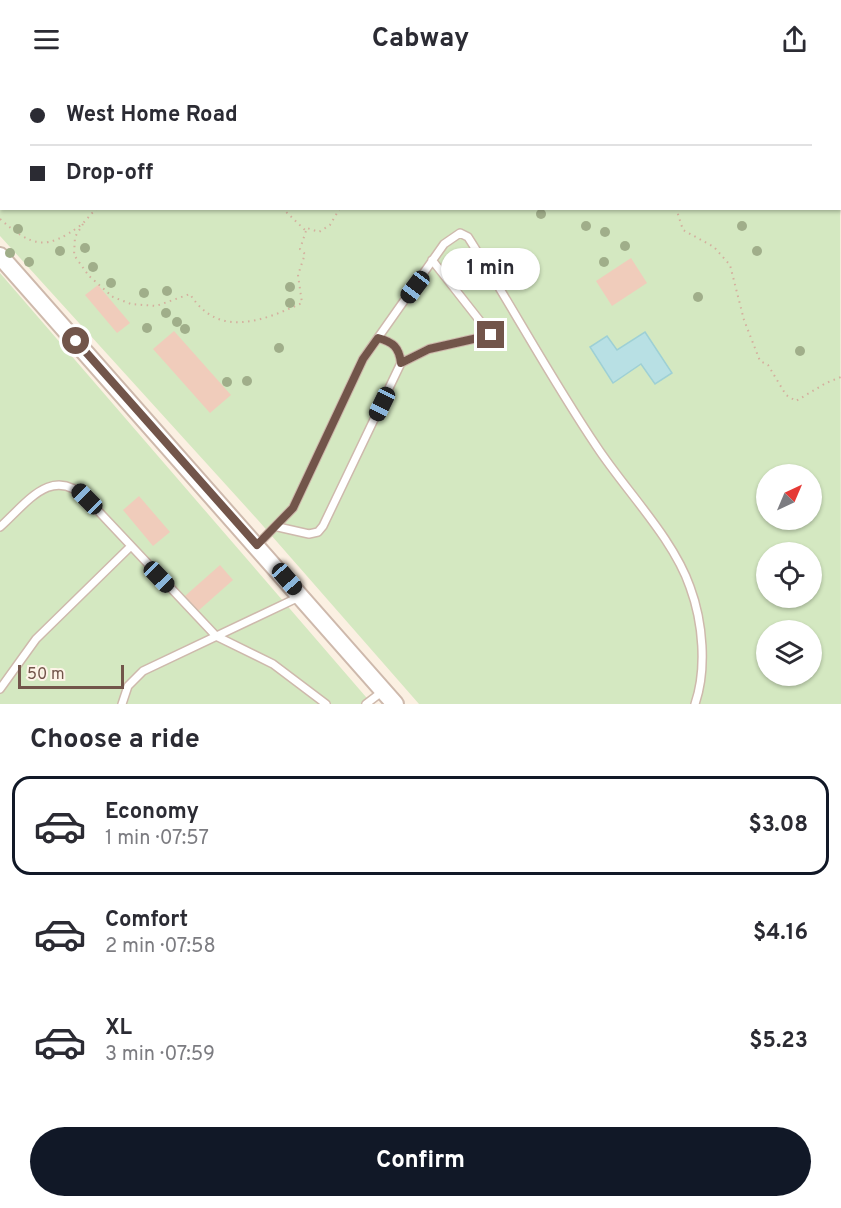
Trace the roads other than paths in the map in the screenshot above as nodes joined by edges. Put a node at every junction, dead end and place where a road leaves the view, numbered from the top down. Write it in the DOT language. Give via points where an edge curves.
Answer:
graph roads {
  1 [pos="0,256"];
  2 [pos="432,260"];
  3 [pos="378,338"];
  4 [pos="401,363"];
  5 [pos="278,526"];
  6 [pos="0,527"];
  7 [pos="257,545"];
  8 [pos="130,547"];
  9 [pos="302,596"];
  10 [pos="216,636"];
  11 [pos="0,689"];
  12 [pos="383,691"];
  13 [pos="122,704"];
  14 [pos="326,704"];
  15 [pos="366,704"];
  16 [pos="395,704"];
  17 [pos="695,704"];
  1 -- 7 [label="street"];
  2 -- 3 [label="lane"];
  2 -- 4 [label="lane" via="491,335 429,349"];
  2 -- 17 [label="lane" via="444,244 460,233 468,237 596,446 673,555 690,588 701,635 700,689"];
  3 -- 4 [label="lane" via="394,344"];
  3 -- 5 [label="lane" via="363,359 293,508"];
  4 -- 5 [label="lane" via="323,526 309,534"];
  5 -- 7 [label="lane"];
  6 -- 8 [label="lane" via="40,492 59,483 78,491"];
  7 -- 9 [label="street"];
  8 -- 10 [label="lane"];
  8 -- 11 [label="lane" via="36,639"];
  9 -- 10 [label="lane"];
  9 -- 12 [label="street"];
  10 -- 13 [label="lane" via="136,675"];
  10 -- 14 [label="lane" via="273,664"];
  12 -- 15 [label="lane"];
  12 -- 16 [label="street"];
}
